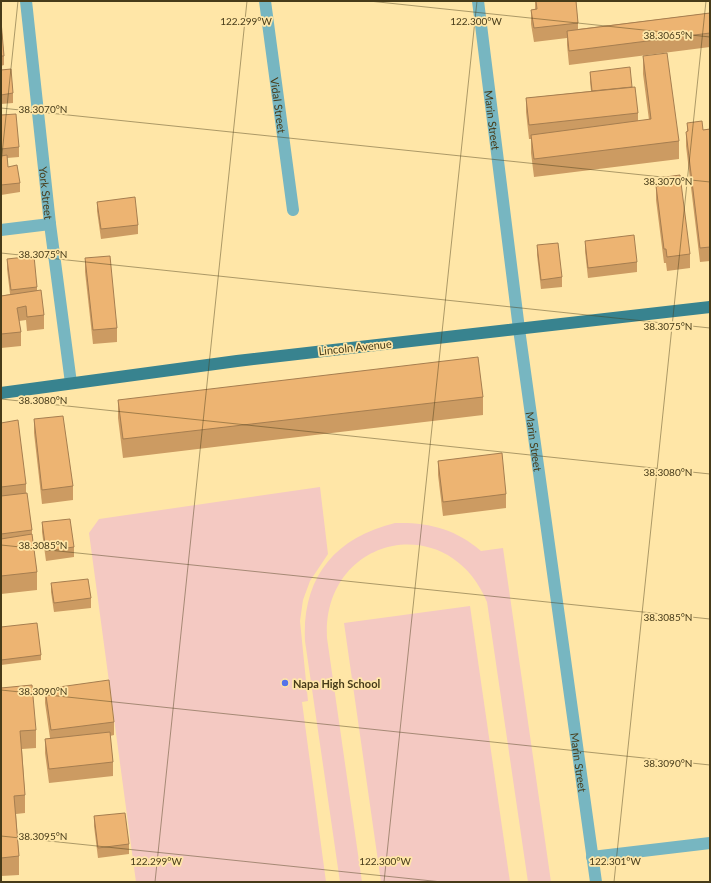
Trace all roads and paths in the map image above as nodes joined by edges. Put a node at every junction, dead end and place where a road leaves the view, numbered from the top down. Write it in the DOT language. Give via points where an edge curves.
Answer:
graph roads {
  1 [pos="26,1"];
  2 [pos="265,1"];
  3 [pos="478,1"];
  4 [pos="293,210"];
  5 [pos="50,224"];
  6 [pos="1,230"];
  7 [pos="710,307"];
  8 [pos="519,329"];
  9 [pos="71,383"];
  10 [pos="1,394"];
  11 [pos="710,843"];
  12 [pos="592,856"];
  13 [pos="596,882"];
  1 -- 5 [label="street, York Street"];
  2 -- 4 [label="street, Vidal Street"];
  3 -- 8 [label="street, Marin Street"];
  5 -- 6 [label="street"];
  5 -- 9 [label="street, York Street"];
  7 -- 8 [label="main road, Lincoln Avenue"];
  8 -- 9 [label="main road, Lincoln Avenue"];
  8 -- 12 [label="street, Marin Street"];
  9 -- 10 [label="main road, Lincoln Avenue"];
  11 -- 12 [label="street"];
  12 -- 13 [label="street, Marin Street"];
}
